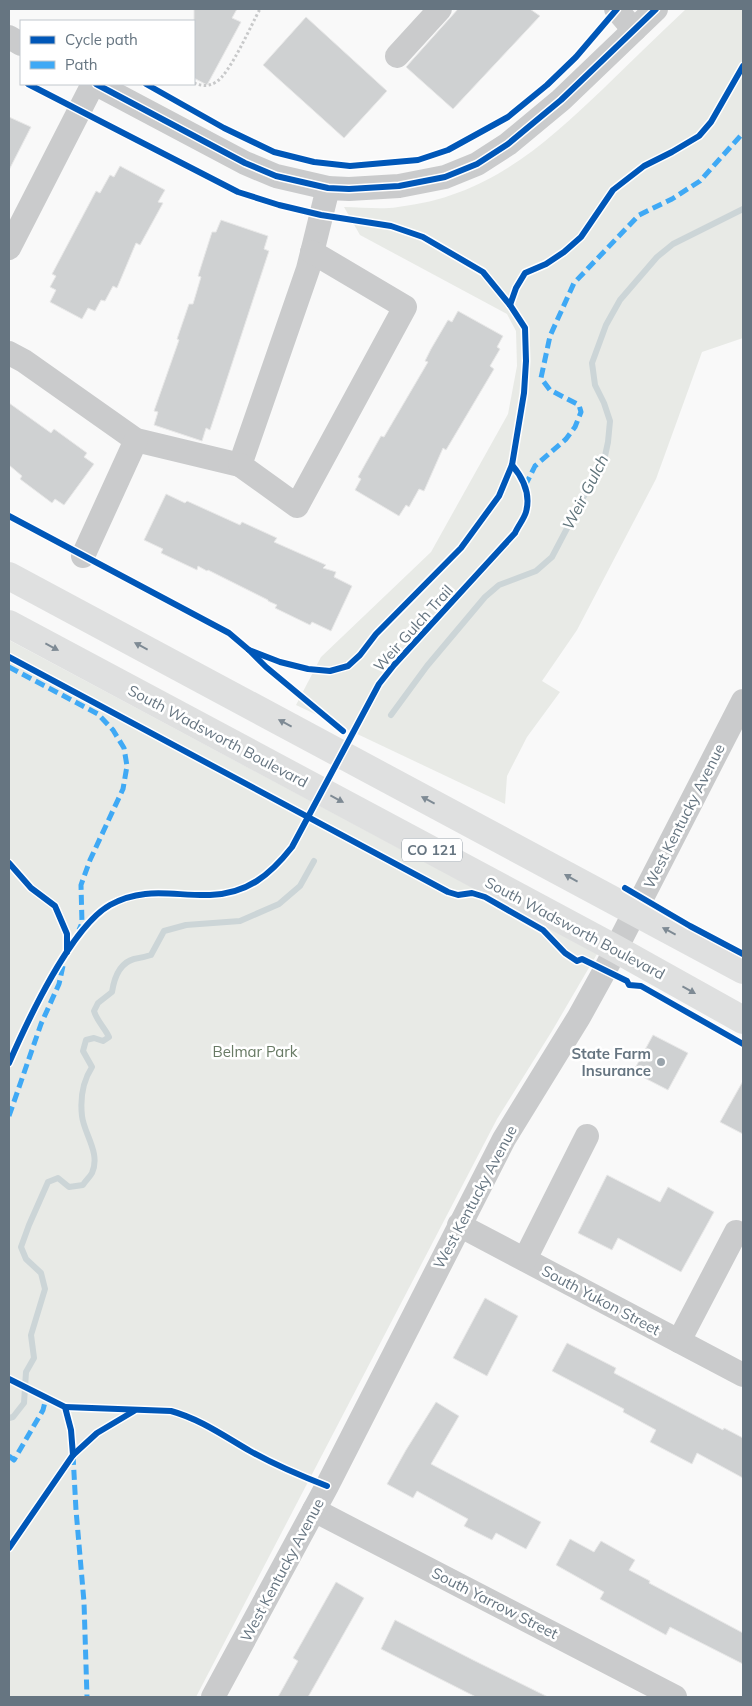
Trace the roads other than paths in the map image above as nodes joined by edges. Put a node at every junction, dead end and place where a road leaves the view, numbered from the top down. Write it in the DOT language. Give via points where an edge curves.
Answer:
graph roads {
  1 [pos="440,9"];
  2 [pos="616,9"];
  3 [pos="656,9"];
  4 [pos="634,30"];
  5 [pos="9,37"];
  6 [pos="20,43"];
  7 [pos="396,56"];
  8 [pos="94,85"];
  9 [pos="97,85"];
  10 [pos="328,188"];
  11 [pos="12,234"];
  12 [pos="312,252"];
  13 [pos="9,352"];
  14 [pos="136,440"];
  15 [pos="240,466"];
  16 [pos="83,556"];
  17 [pos="9,576"];
  18 [pos="9,624"];
  19 [pos="743,701"];
  20 [pos="634,912"];
  21 [pos="616,949"];
  22 [pos="743,970"];
  23 [pos="743,1020"];
  24 [pos="587,1136"];
  25 [pos="459,1225"];
  26 [pos="736,1232"];
  27 [pos="525,1259"];
  28 [pos="679,1340"];
  29 [pos="743,1375"];
  30 [pos="314,1510"];
  31 [pos="214,1697"];
  32 [pos="675,1697"];
  1 -- 7 [label="street"];
  2 -- 4 [label="street"];
  3 -- 4 [label="street"];
  4 -- 10 [label="street" via="561,100 490,156 445,177 423,182 383,188"];
  5 -- 6 [label="street"];
  8 -- 11 [label="street"];
  9 -- 10 [label="street" via="258,169"];
  10 -- 12 [label="street"];
  12 -- 15 [label="street"];
  12 -- 15 [label="street" via="405,307 297,506"];
  13 -- 14 [label="street"];
  14 -- 15 [label="street"];
  14 -- 16 [label="street"];
  20 -- 17 [label="main road, CO 121, one-way"];
  18 -- 21 [label="main road, South Wadsworth Boulevard / CO 121, one-way"];
  19 -- 20 [label="street, West Kentucky Avenue"];
  20 -- 21 [label="street, West Kentucky Avenue"];
  22 -- 20 [label="main road, CO 121, one-way"];
  21 -- 23 [label="main road, South Wadsworth Boulevard / CO 121, one-way"];
  21 -- 25 [label="street, West Kentucky Avenue" via="579,1017 504,1139"];
  24 -- 27 [label="street"];
  25 -- 27 [label="street, South Yukon Street"];
  25 -- 30 [label="street, West Kentucky Avenue"];
  26 -- 28 [label="street"];
  27 -- 28 [label="street, South Yukon Street"];
  28 -- 29 [label="street, South Yukon Street"];
  30 -- 31 [label="street, West Kentucky Avenue"];
  30 -- 32 [label="street, South Yarrow Street"];
}
